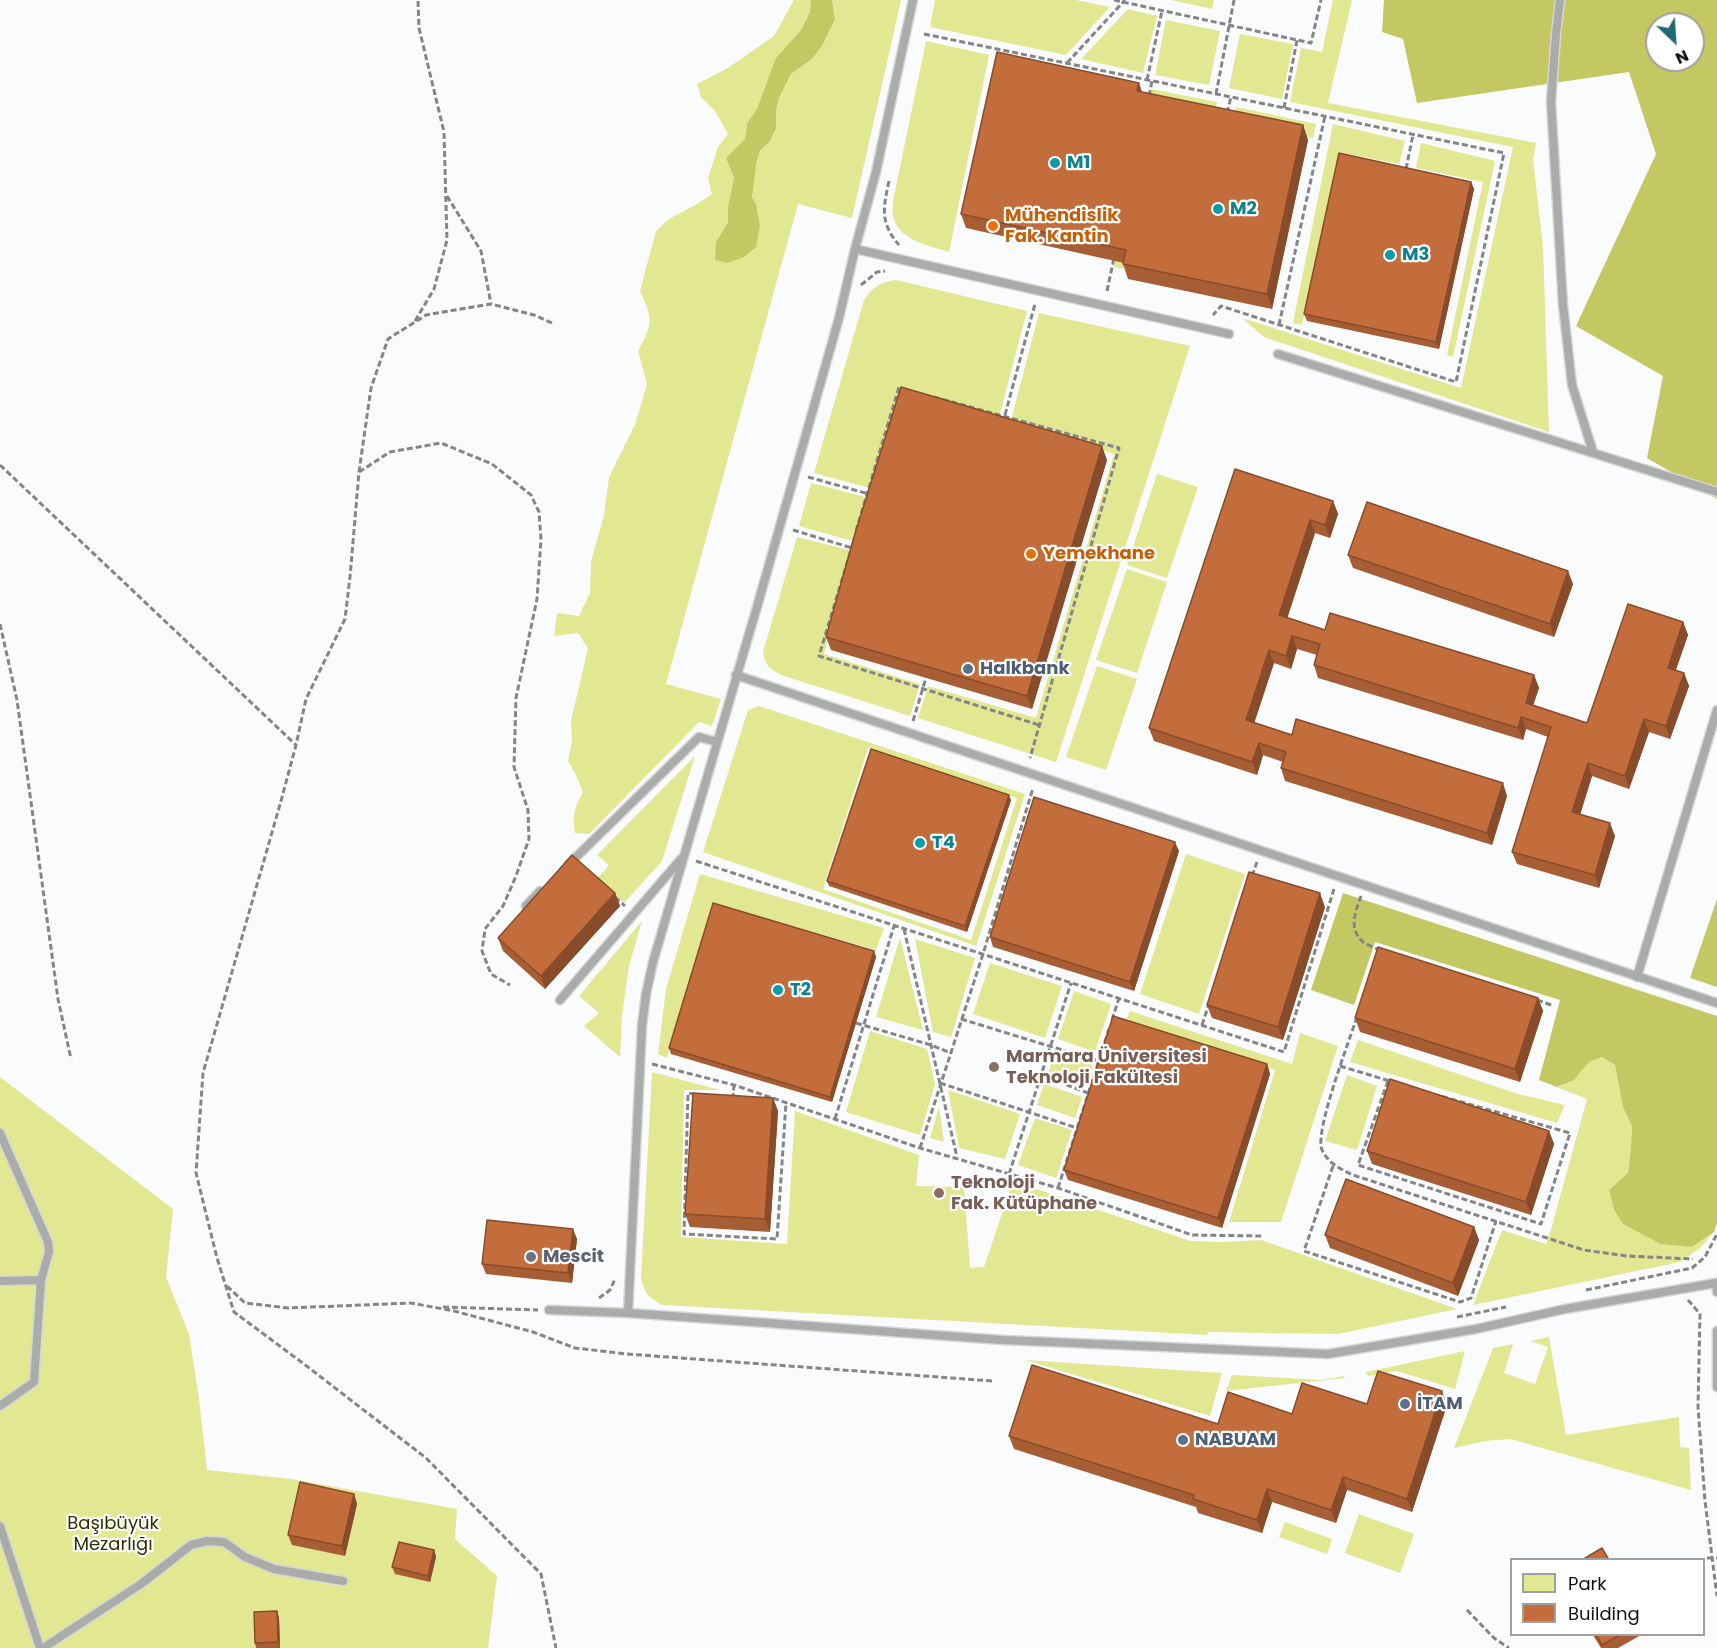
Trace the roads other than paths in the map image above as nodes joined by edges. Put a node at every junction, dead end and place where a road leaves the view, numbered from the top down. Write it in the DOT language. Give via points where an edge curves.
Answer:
graph roads {
  1 [pos="913,0"];
  2 [pos="1560,0"];
  3 [pos="855,249"];
  4 [pos="1229,334"];
  5 [pos="1278,354"];
  6 [pos="1593,452"];
  7 [pos="1717,492"];
  8 [pos="736,675"];
  9 [pos="1717,710"];
  10 [pos="717,742"];
  11 [pos="683,856"];
  12 [pos="565,867"];
  13 [pos="549,883"];
  14 [pos="525,906"];
  15 [pos="1637,977"];
  16 [pos="560,1000"];
  17 [pos="1717,1004"];
  18 [pos="0,1133"];
  19 [pos="41,1280"];
  20 [pos="0,1281"];
  21 [pos="1717,1284"];
  22 [pos="549,1310"];
  23 [pos="628,1313"];
  24 [pos="1717,1331"];
  25 [pos="1717,1387"];
  26 [pos="0,1406"];
  27 [pos="0,1526"];
  28 [pos="343,1581"];
  29 [pos="42,1648"];
  1 -- 3 [label="lane"];
  2 -- 6 [label="lane" via="1551,102 1563,305 1572,385"];
  3 -- 4 [label="lane"];
  3 -- 8 [label="lane" via="839,318"];
  5 -- 6 [label="lane"];
  6 -- 7 [label="lane"];
  8 -- 10 [label="lane"];
  8 -- 15 [label="lane"];
  9 -- 15 [label="lane"];
  10 -- 11 [label="lane"];
  10 -- 12 [label="lane" via="699,737"];
  11 -- 16 [label="lane"];
  11 -- 23 [label="lane" via="653,962 642,1026"];
  13 -- 14 [label="lane"];
  15 -- 17 [label="lane"];
  18 -- 19 [label="lane" via="48,1242"];
  19 -- 20 [label="lane"];
  19 -- 26 [label="lane" via="34,1382"];
  21 -- 23 [label="lane" via="1328,1354 1003,1340"];
  22 -- 23 [label="lane"];
  24 -- 25 [label="lane"];
  27 -- 29 [label="lane"];
  28 -- 29 [label="lane" via="274,1569 245,1557 224,1542 207,1541 191,1545 141,1584"];
}
